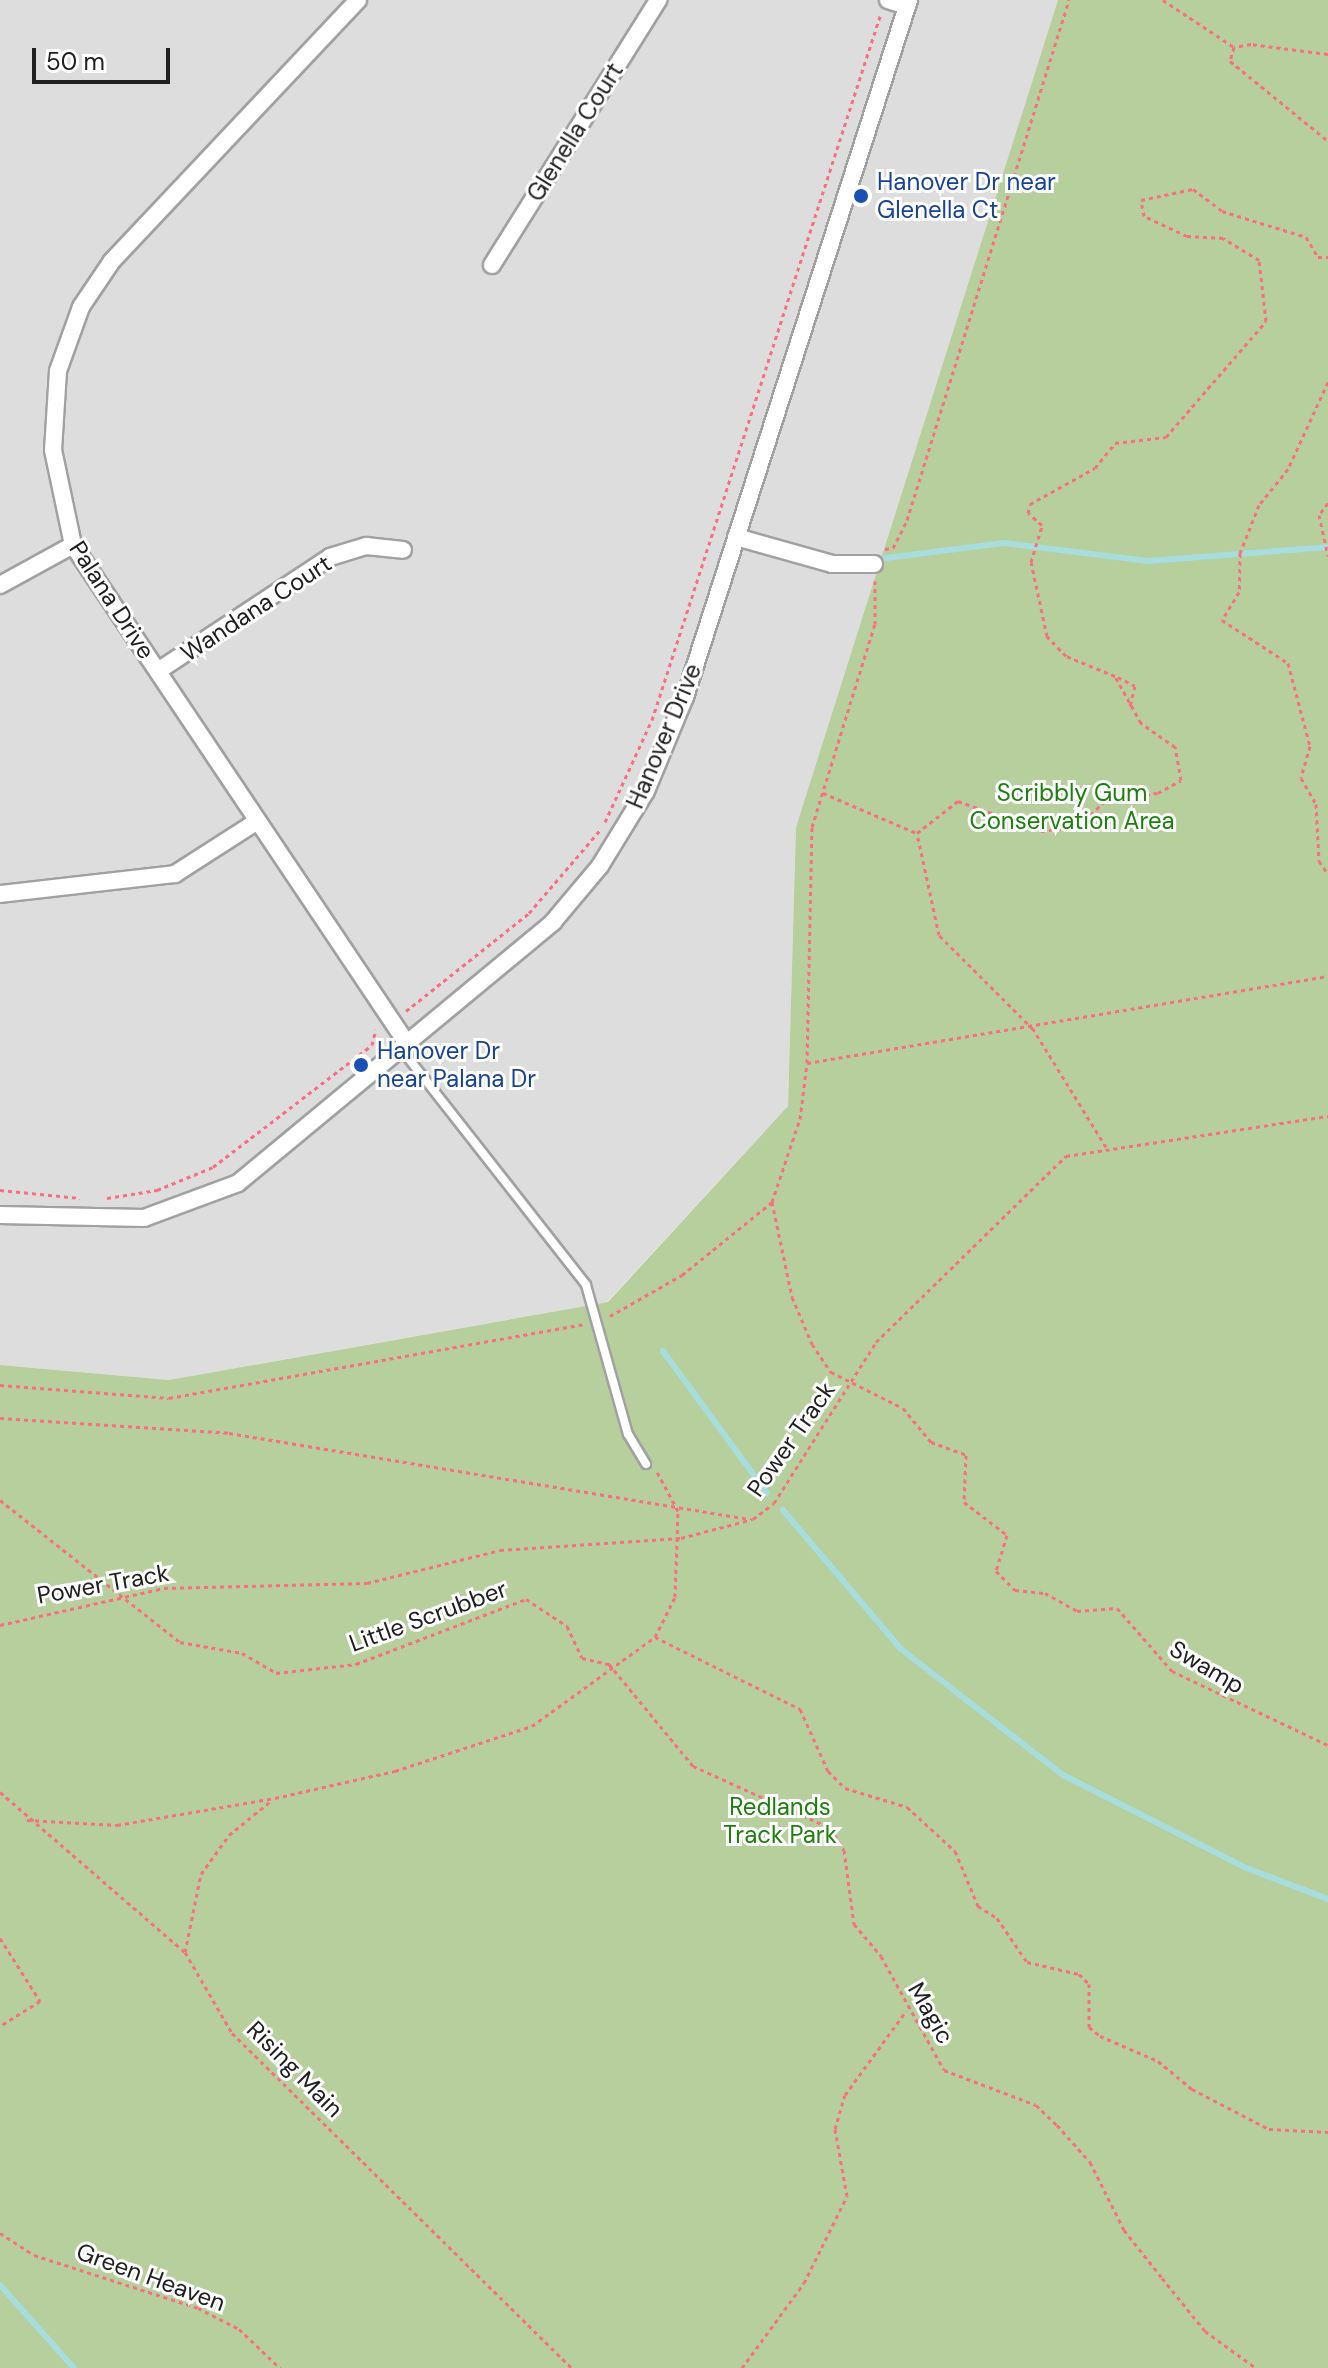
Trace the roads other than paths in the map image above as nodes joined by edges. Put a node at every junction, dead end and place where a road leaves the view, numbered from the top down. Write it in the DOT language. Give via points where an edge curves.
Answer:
graph roads {
  1 [pos="358,0"];
  2 [pos="658,0"];
  3 [pos="888,0"];
  4 [pos="908,3"];
  5 [pos="492,265"];
  6 [pos="736,537"];
  7 [pos="73,545"];
  8 [pos="403,550"];
  9 [pos="874,564"];
  10 [pos="0,585"];
  11 [pos="158,671"];
  12 [pos="256,822"];
  13 [pos="0,894"];
  14 [pos="405,1048"];
  15 [pos="0,1215"];
  16 [pos="646,1464"];
  1 -- 7 [label="street, Palana Drive" via="112,261 81,307 58,371 53,450"];
  2 -- 5 [label="street, Glenella Court"];
  3 -- 4 [label="street"];
  4 -- 6 [label="street, Hanover Drive"];
  6 -- 9 [label="street" via="832,564"];
  6 -- 14 [label="street, Hanover Drive" via="652,778 600,866 553,922"];
  7 -- 10 [label="street"];
  7 -- 11 [label="street, Palana Drive"];
  8 -- 11 [label="street, Wandana Court" via="366,546 330,557"];
  11 -- 12 [label="street, Palana Drive"];
  12 -- 13 [label="street" via="175,874"];
  12 -- 14 [label="street, Palana Drive"];
  14 -- 15 [label="street, Hanover Drive" via="238,1183 191,1205 90,1221"];
  14 -- 16 [label="lane" via="586,1285 602,1321 628,1434"];
}
